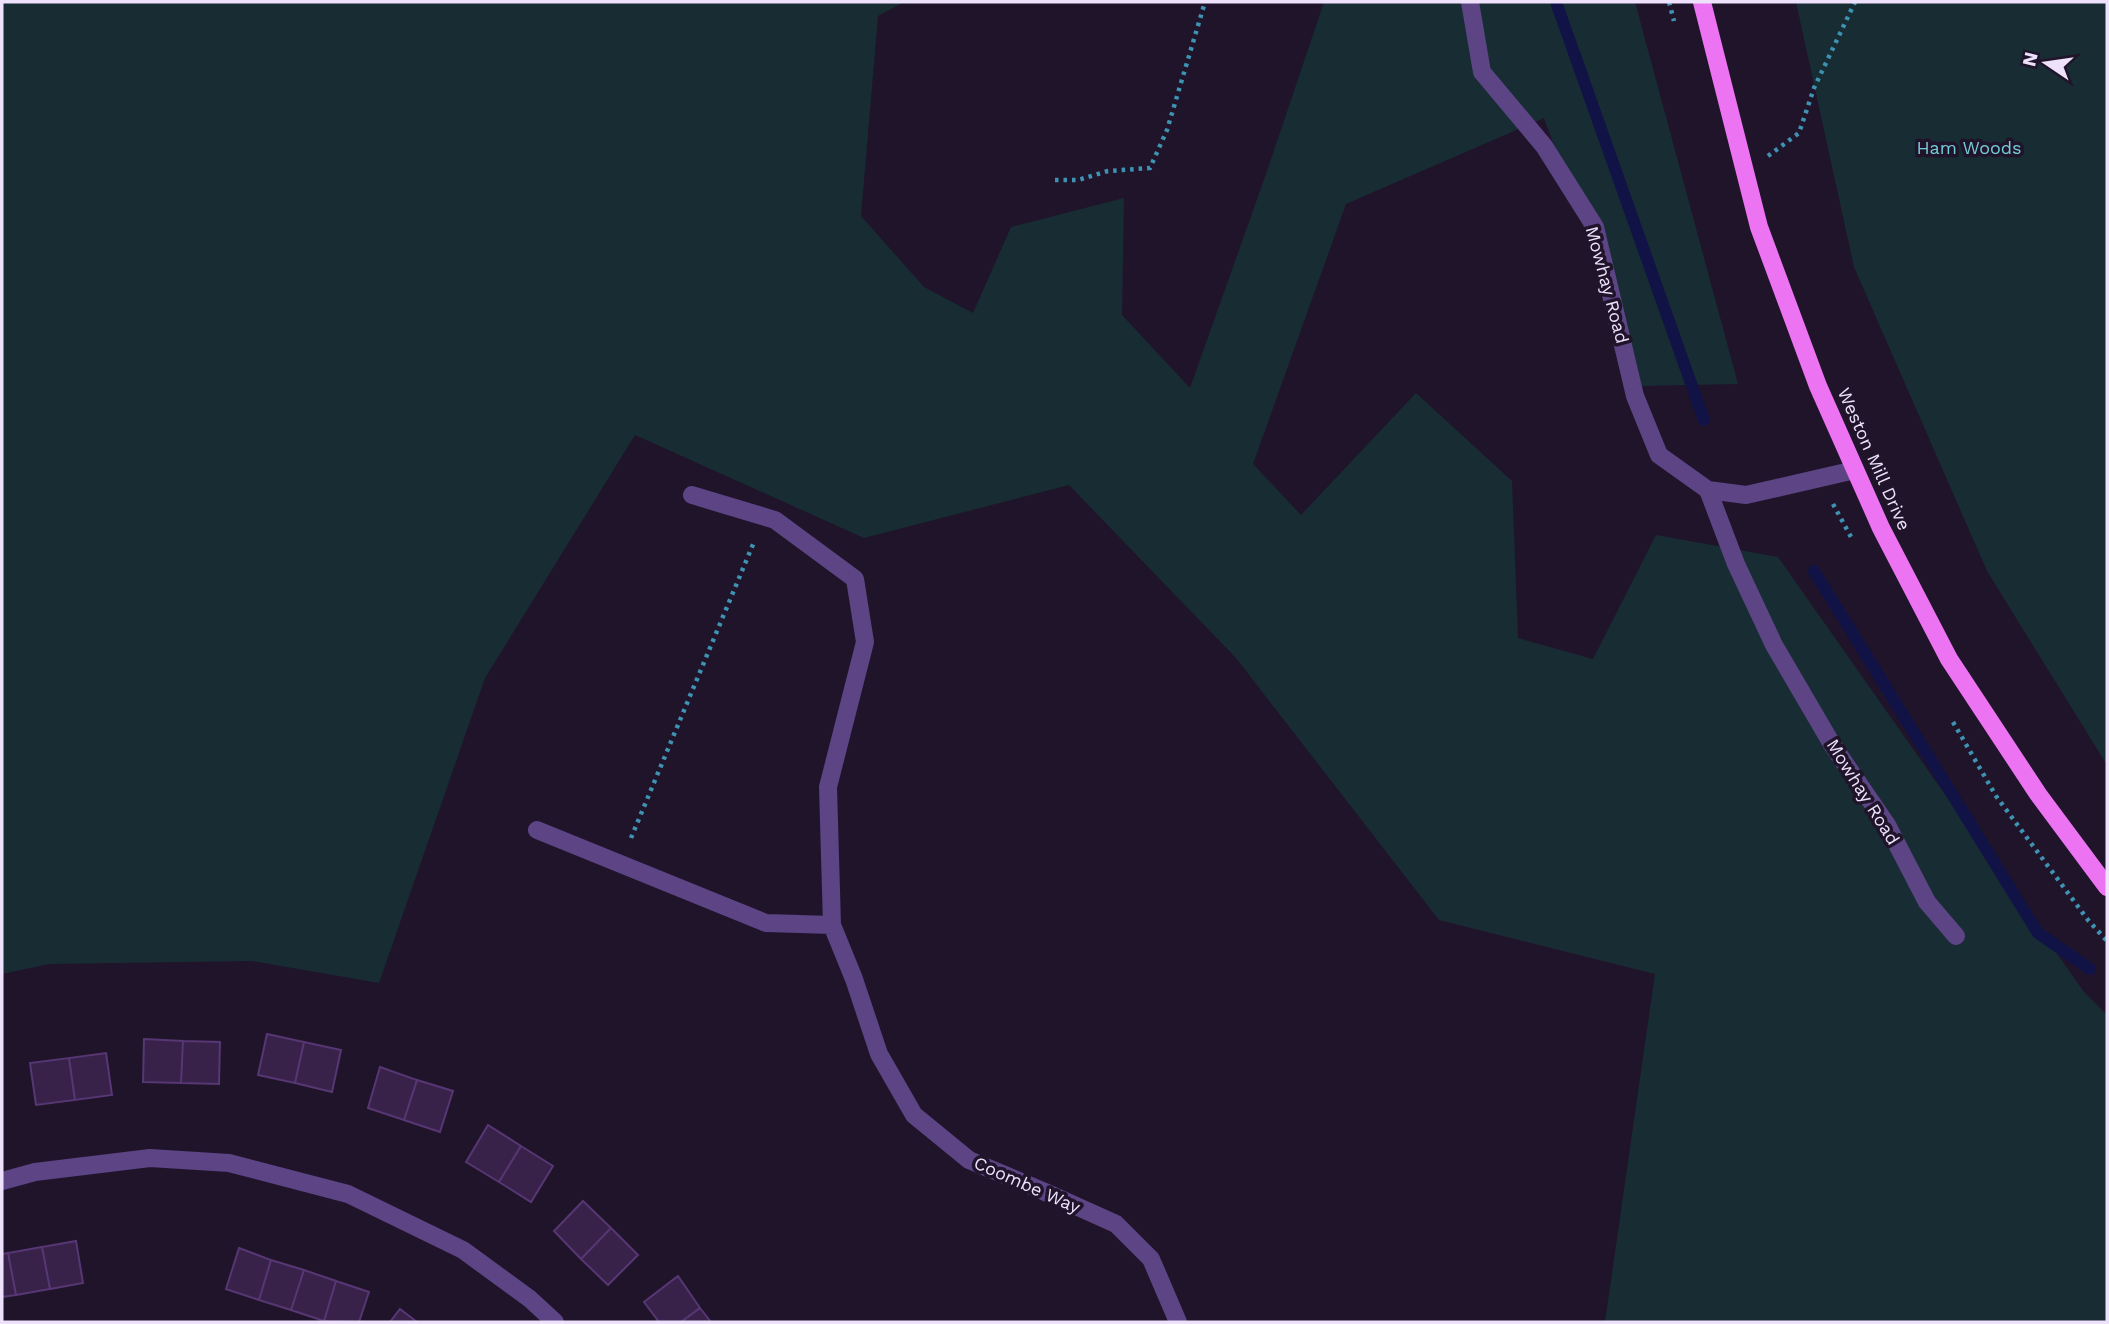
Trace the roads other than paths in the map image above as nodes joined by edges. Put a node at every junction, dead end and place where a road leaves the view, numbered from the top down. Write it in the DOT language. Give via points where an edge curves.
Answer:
graph roads {
  1 [pos="1470,2"];
  2 [pos="1702,2"];
  3 [pos="1855,470"];
  4 [pos="1708,490"];
  5 [pos="692,495"];
  6 [pos="537,830"];
  7 [pos="2107,887"];
  8 [pos="832,925"];
  9 [pos="1956,936"];
  10 [pos="2,1181"];
  11 [pos="555,1322"];
  12 [pos="1178,1322"];
  1 -- 4 [label="street, Mowhay Road" via="1482,72 1544,146 1595,227 1635,396 1659,455"];
  2 -- 3 [label="main road, Weston Mill Drive" via="1759,227 1818,386"];
  3 -- 4 [label="street, Mowhay Road" via="1746,495"];
  3 -- 7 [label="main road, Weston Mill Drive" via="1950,659 2038,794"];
  4 -- 9 [label="street, Mowhay Road" via="1774,645 1833,746 1887,825 1927,902"];
  5 -- 8 [label="street, Coombe Way" via="775,520 855,579 865,642 828,787"];
  6 -- 8 [label="street" via="766,923"];
  8 -- 12 [label="street, Coombe Way" via="879,1054 914,1115 969,1160 1115,1224 1151,1259"];
  10 -- 11 [label="street" via="35,1172 150,1158 229,1163 348,1194 463,1250"];
}
